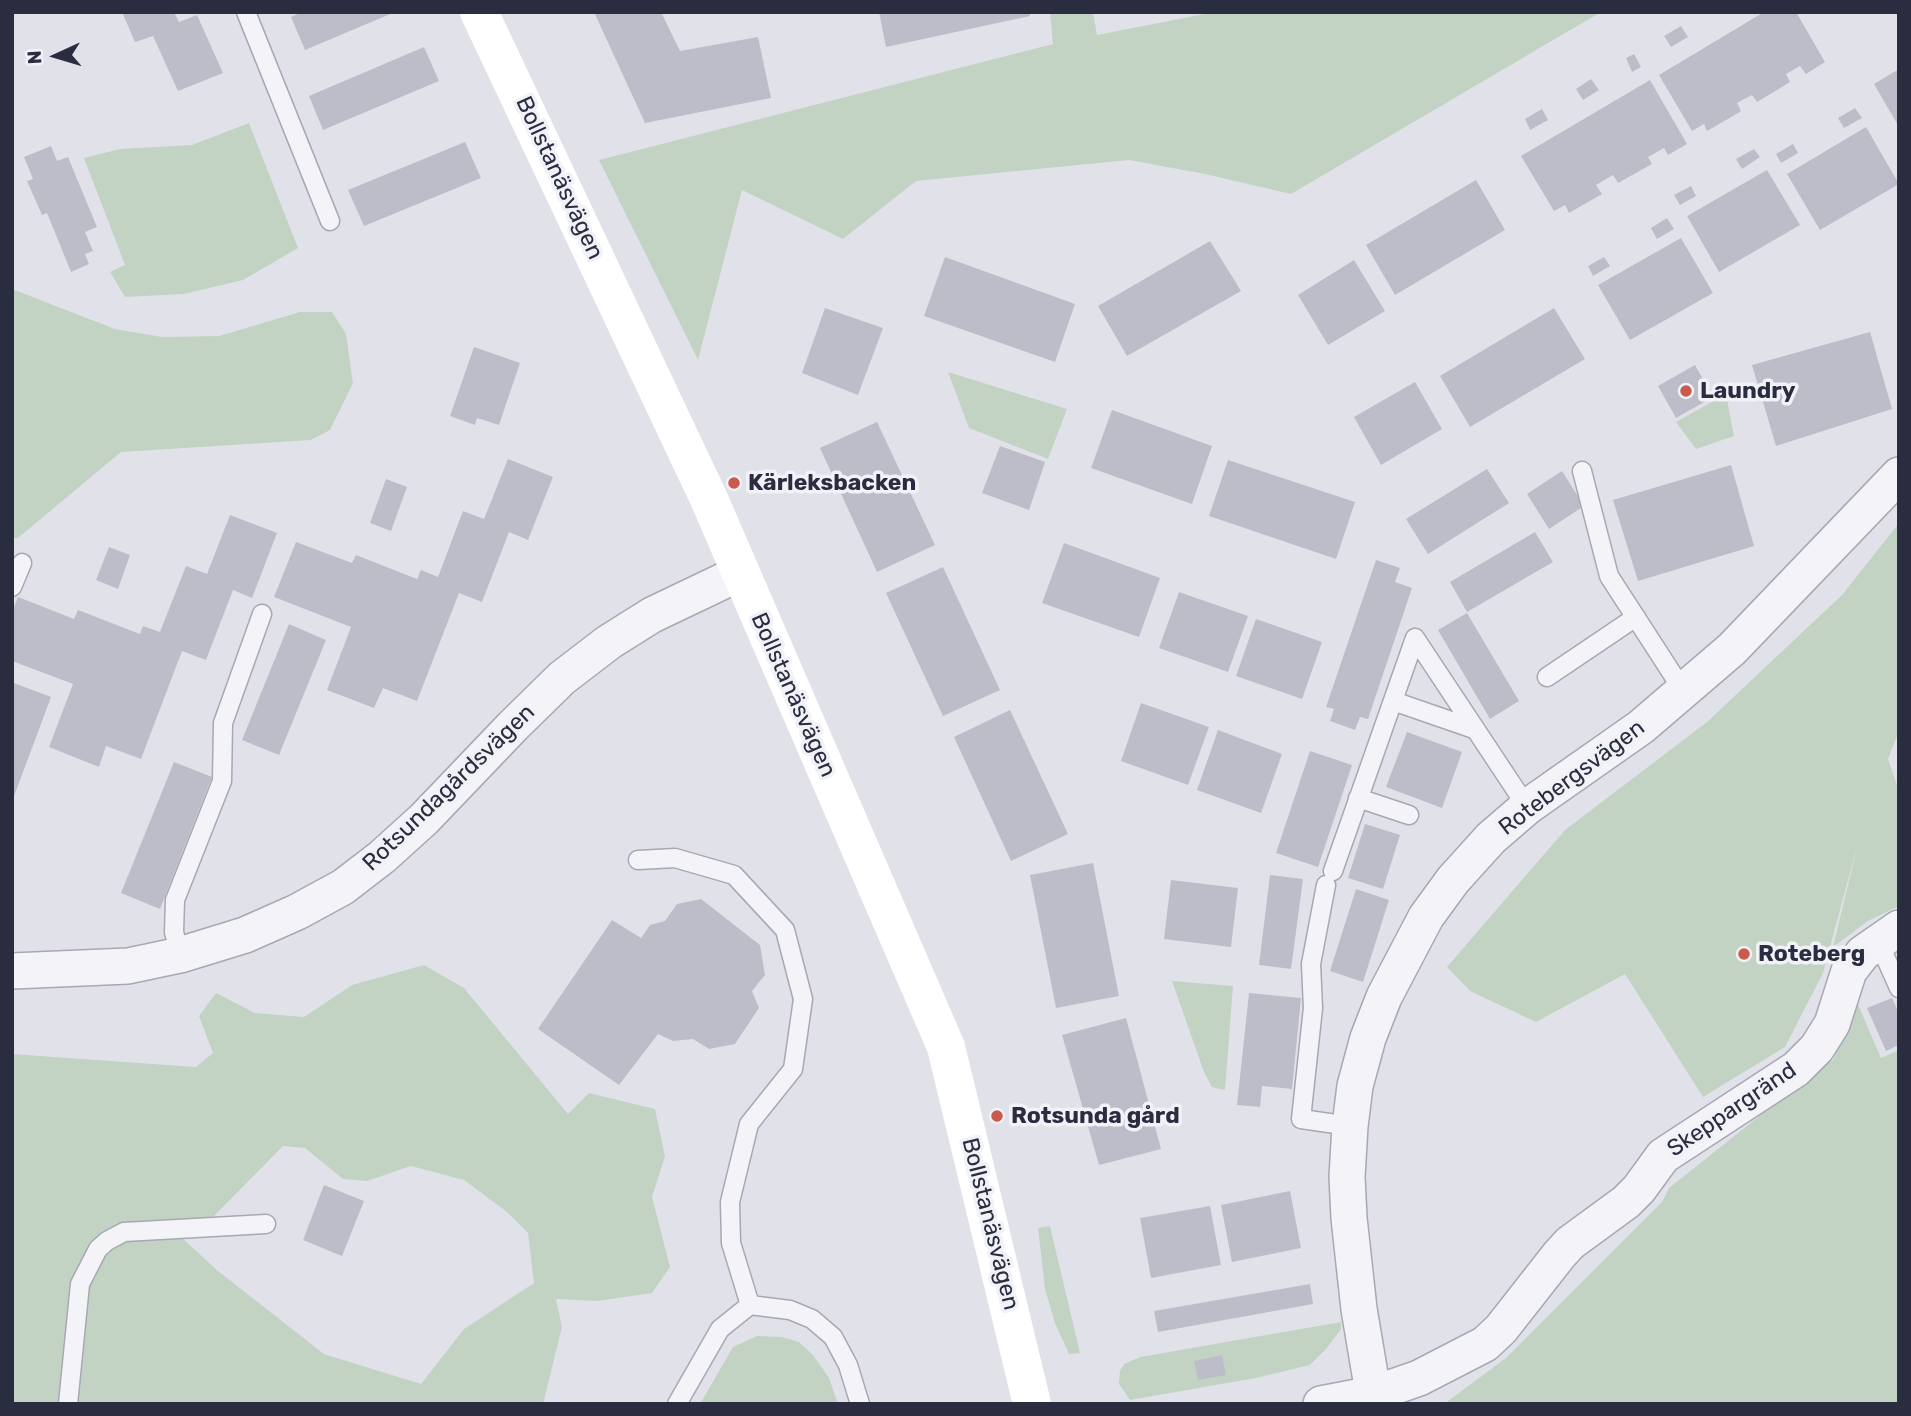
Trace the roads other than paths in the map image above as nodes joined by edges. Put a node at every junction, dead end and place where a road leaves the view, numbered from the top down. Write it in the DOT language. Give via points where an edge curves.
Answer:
graph roads {
  1 [pos="246,12"];
  2 [pos="479,12"];
  3 [pos="330,221"];
  4 [pos="1582,471"];
  5 [pos="1899,475"];
  6 [pos="22,563"];
  7 [pos="740,573"];
  8 [pos="12,587"];
  9 [pos="262,614"];
  10 [pos="1636,617"];
  11 [pos="1547,677"];
  12 [pos="1684,692"];
  13 [pos="1393,701"];
  14 [pos="1474,729"];
  15 [pos="1358,798"];
  16 [pos="1527,807"];
  17 [pos="1409,815"];
  18 [pos="638,860"];
  19 [pos="1889,935"];
  20 [pos="180,955"];
  21 [pos="12,971"];
  22 [pos="1899,988"];
  23 [pos="1350,1126"];
  24 [pos="265,1224"];
  25 [pos="750,1305"];
  26 [pos="1374,1399"];
  27 [pos="68,1404"];
  28 [pos="677,1404"];
  29 [pos="860,1404"];
  30 [pos="1032,1404"];
  31 [pos="1321,1404"];
  1 -- 3 [label="lane"];
  2 -- 7 [label="street, Bollstanäsvägen"];
  4 -- 10 [label="lane" via="1609,576"];
  5 -- 12 [label="street, Rotebergsvägen" via="1784,597"];
  6 -- 8 [label="lane"];
  7 -- 20 [label="street, Rotsundagårdsvägen" via="652,615 562,678 424,819 343,887 245,934"];
  7 -- 30 [label="street, Bollstanäsvägen" via="946,1047"];
  9 -- 20 [label="lane" via="223,723 222,781 175,900 174,932"];
  10 -- 11 [label="lane"];
  10 -- 12 [label="lane"];
  12 -- 16 [label="street, Rotebergsvägen"];
  13 -- 14 [label="lane"];
  13 -- 14 [label="lane" via="1415,638"];
  13 -- 15 [label="lane"];
  14 -- 16 [label="lane"];
  15 -- 17 [label="lane"];
  15 -- 23 [label="lane" via="1329,878 1311,964 1313,1008 1301,1119"];
  16 -- 23 [label="street, Rotebergsvägen" via="1491,838 1426,917 1368,1038"];
  18 -- 25 [label="lane" via="675,858 734,875 785,930 803,999 793,1069 749,1124 730,1202 732,1243"];
  19 -- 22 [label="lane"];
  19 -- 26 [label="street, Skeppargränd" via="1863,953 1849,971 1832,1024 1796,1069 1663,1156 1626,1202 1570,1243 1485,1344"];
  20 -- 21 [label="street, Rotsundagårdsvägen" via="128,966"];
  23 -- 26 [label="street, Rotebergsvägen" via="1349,1218"];
  24 -- 27 [label="lane" via="124,1232 98,1249 80,1284"];
  25 -- 28 [label="lane" via="720,1329"];
  25 -- 29 [label="lane" via="790,1310 812,1319 833,1337"];
  26 -- 31 [label="street"];
}
